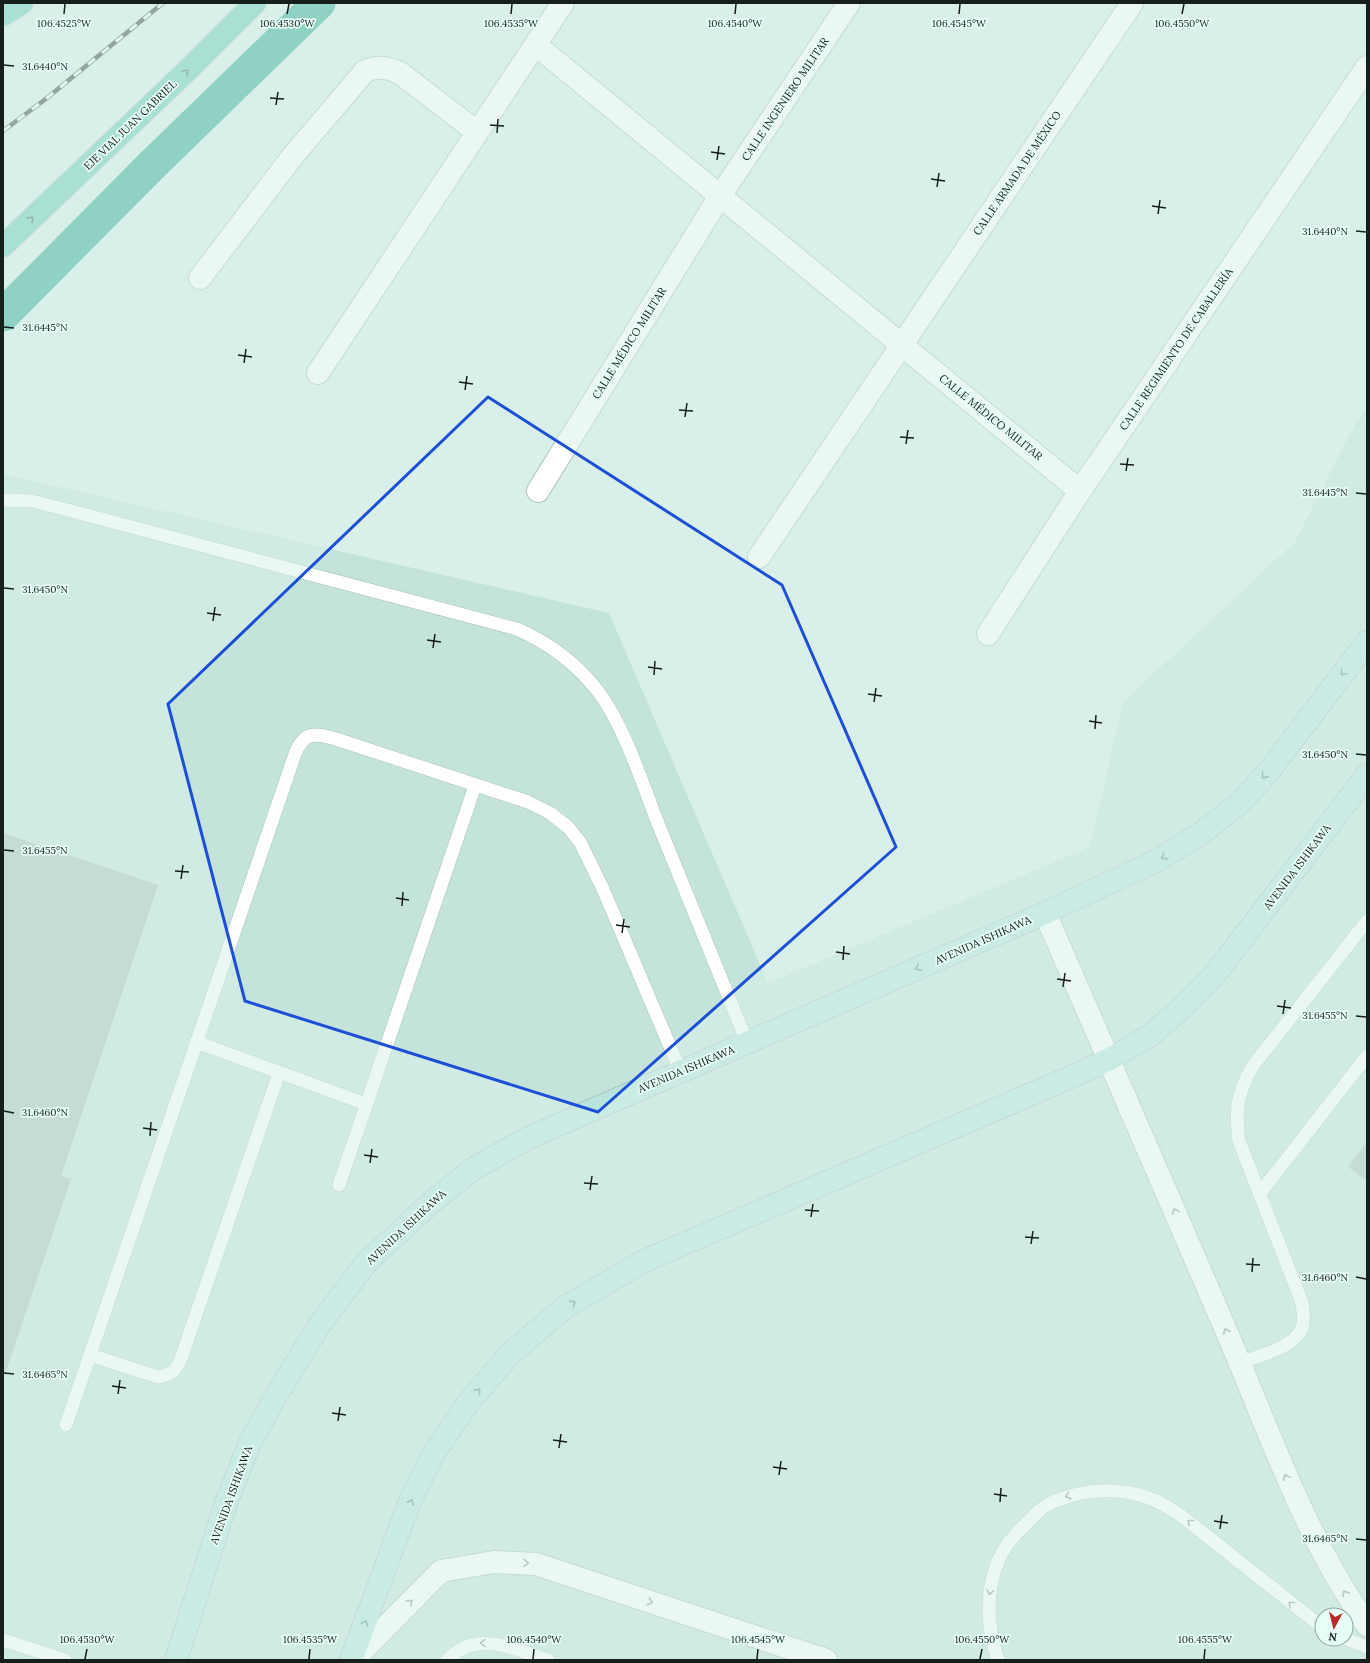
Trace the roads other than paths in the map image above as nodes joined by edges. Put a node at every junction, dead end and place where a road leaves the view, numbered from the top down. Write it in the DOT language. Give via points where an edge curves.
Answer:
graph roads {
  1 [pos="22,3"];
  2 [pos="255,3"];
  3 [pos="563,3"];
  4 [pos="849,3"];
  5 [pos="1132,3"];
  6 [pos="3,15"];
  7 [pos="536,44"];
  8 [pos="1367,67"];
  9 [pos="477,132"];
  10 [pos="720,196"];
  11 [pos="3,246"];
  12 [pos="200,278"];
  13 [pos="901,344"];
  14 [pos="318,374"];
  15 [pos="538,491"];
  16 [pos="1080,491"];
  17 [pos="3,500"];
  18 [pos="759,557"];
  19 [pos="988,634"];
  20 [pos="1367,642"];
  21 [pos="1367,775"];
  22 [pos="475,786"];
  23 [pos="1045,913"];
  24 [pos="1367,921"];
  25 [pos="196,1042"];
  26 [pos="747,1042"];
  27 [pos="1367,1056"];
  28 [pos="1110,1059"];
  29 [pos="680,1070"];
  30 [pos="279,1073"];
  31 [pos="366,1104"];
  32 [pos="339,1185"];
  33 [pos="1260,1193"];
  34 [pos="90,1355"];
  35 [pos="1240,1363"];
  36 [pos="66,1426"];
  37 [pos="1314,1621"];
  38 [pos="1367,1625"];
  39 [pos="3,1640"];
  40 [pos="1354,1642"];
  41 [pos="1367,1647"];
  42 [pos="65,1660"];
  43 [pos="176,1660"];
  44 [pos="352,1660"];
  45 [pos="447,1660"];
  46 [pos="548,1660"];
  47 [pos="826,1660"];
  48 [pos="998,1660"];
  1 -- 6 [label="main road"];
  11 -- 2 [label="main road, EJE VIAL JUAN GABRIEL, one-way"];
  3 -- 7 [label="street"];
  4 -- 10 [label="street, CALLE INGENIERO MILITAR"];
  5 -- 13 [label="street, CALLE ARMADA DE MÉXICO"];
  7 -- 9 [label="street"];
  7 -- 10 [label="street, CALLE MÉDICO MILITAR"];
  8 -- 16 [label="street, CALLE REGIMIENTO DE CABALLERÍA"];
  9 -- 12 [label="street" via="400,73 376,67 365,71 292,157"];
  9 -- 14 [label="street"];
  10 -- 13 [label="street, CALLE MÉDICO MILITAR"];
  10 -- 15 [label="street, CALLE MÉDICO MILITAR"];
  13 -- 16 [label="street, CALLE MÉDICO MILITAR"];
  13 -- 18 [label="street"];
  16 -- 19 [label="street, CALLE REGIMIENTO DE CABALLERÍA"];
  17 -- 26 [label="lane" via="32,501 60,508 517,629 565,656 584,674 611,712"];
  20 -- 23 [label="street, AVENIDA ISHIKAWA, one-way" via="1269,771 1240,803 1200,834 1156,862"];
  21 -- 28 [label="street, AVENIDA ISHIKAWA" via="1216,973 1150,1036"];
  22 -- 25 [label="lane" via="320,734 308,736 299,744"];
  22 -- 29 [label="lane" via="528,802 550,813 568,827 580,842 603,889"];
  22 -- 31 [label="lane"];
  23 -- 26 [label="street, AVENIDA ISHIKAWA, one-way"];
  23 -- 28 [label="street"];
  24 -- 33 [label="lane" via="1252,1067 1243,1082 1236,1116 1239,1141"];
  25 -- 30 [label="lane"];
  25 -- 34 [label="lane"];
  26 -- 29 [label="street, AVENIDA ISHIKAWA"];
  27 -- 33 [label="lane"];
  35 -- 28 [label="street, one-way"];
  44 -- 28 [label="street, AVENIDA ISHIKAWA, one-way" via="410,1501 434,1453 468,1403 511,1353 564,1308 605,1282 658,1255"];
  29 -- 43 [label="street, AVENIDA ISHIKAWA" via="528,1138 473,1169 433,1200 366,1263 320,1324 250,1443 226,1503"];
  30 -- 31 [label="lane"];
  30 -- 34 [label="lane" via="175,1370 168,1376 158,1377"];
  31 -- 32 [label="lane"];
  33 -- 35 [label="lane" via="1302,1302 1304,1315 1302,1328 1294,1339"];
  34 -- 36 [label="lane"];
  38 -- 35 [label="street, one-way" via="1344,1592 1312,1532 1276,1454"];
  37 -- 48 [label="lane, one-way" via="1164,1504 1144,1496 1108,1490 1069,1495 1044,1507 1016,1533 999,1558 990,1591 989,1617 992,1645"];
  39 -- 42 [label="lane"];
  40 -- 41 [label="lane"];
  44 -- 47 [label="street, one-way" via="441,1571 494,1562 536,1564"];
  46 -- 45 [label="lane, one-way" via="492,1643 465,1646 454,1652"];
}
